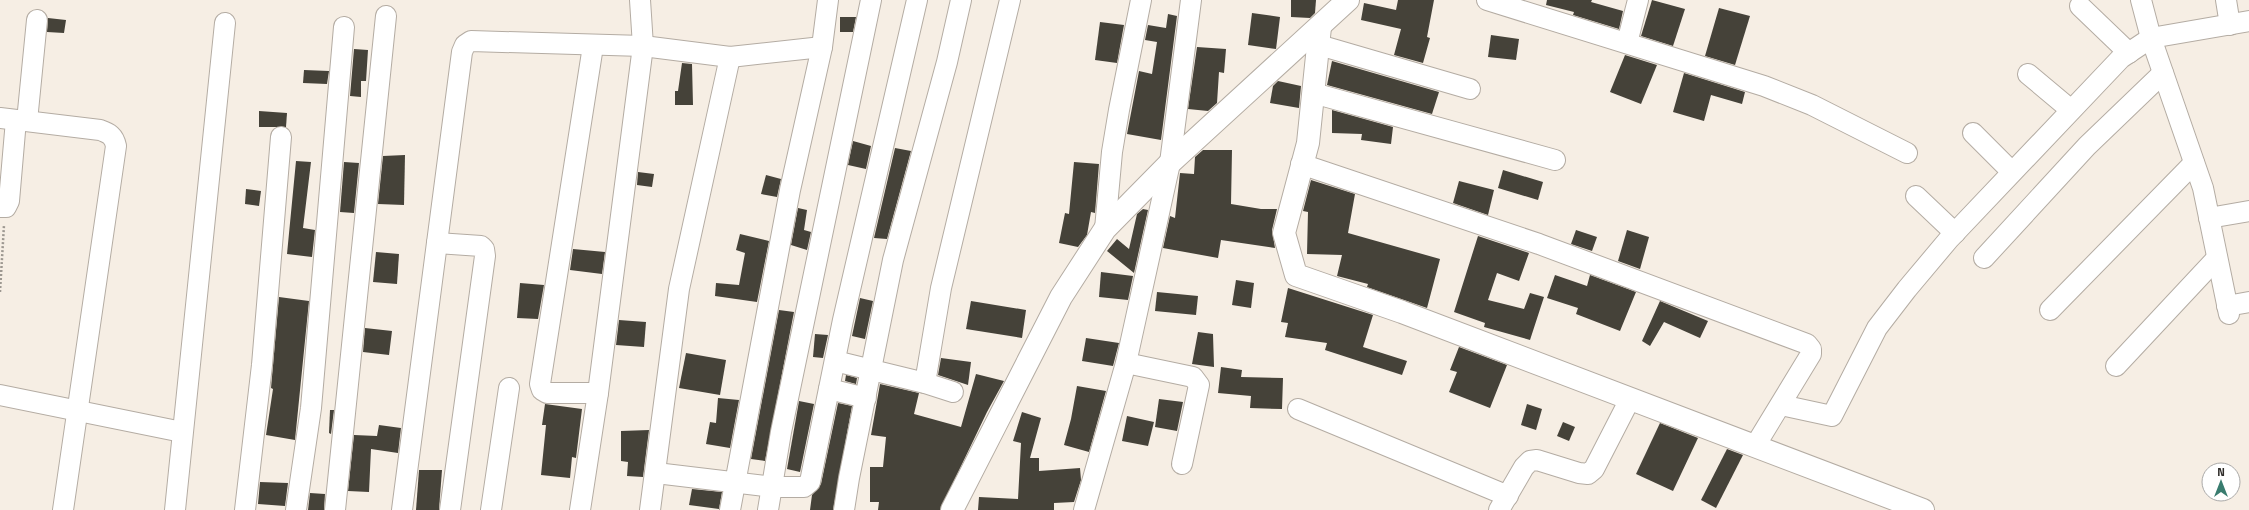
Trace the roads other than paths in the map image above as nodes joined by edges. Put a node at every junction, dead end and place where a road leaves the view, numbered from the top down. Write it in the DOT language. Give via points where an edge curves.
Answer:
graph roads {
  1 [pos="640,0"];
  2 [pos="828,0"];
  3 [pos="871,0"];
  4 [pos="917,0"];
  5 [pos="961,0"];
  6 [pos="1010,0"];
  7 [pos="1141,0"];
  8 [pos="1191,0"];
  9 [pos="1348,0"];
  10 [pos="1487,0"];
  11 [pos="1638,0"];
  12 [pos="2141,0"];
  13 [pos="2226,0"];
  14 [pos="2080,6"];
  15 [pos="386,16"];
  16 [pos="37,20"];
  17 [pos="225,23"];
  18 [pos="2240,23"];
  19 [pos="344,28"];
  20 [pos="1319,36"];
  21 [pos="2152,38"];
  22 [pos="1627,43"];
  23 [pos="593,46"];
  24 [pos="643,46"];
  25 [pos="822,47"];
  26 [pos="2129,53"];
  27 [pos="730,57"];
  28 [pos="2163,73"];
  29 [pos="2028,74"];
  30 [pos="1470,89"];
  31 [pos="1313,93"];
  32 [pos="2071,110"];
  33 [pos="14,120"];
  34 [pos="1973,133"];
  35 [pos="281,137"];
  36 [pos="1907,153"];
  37 [pos="1555,160"];
  38 [pos="1170,163"];
  39 [pos="1301,164"];
  40 [pos="2194,164"];
  41 [pos="2012,172"];
  42 [pos="1916,196"];
  43 [pos="3,207"];
  44 [pos="2249,211"];
  45 [pos="2209,218"];
  46 [pos="1105,228"];
  47 [pos="1955,233"];
  48 [pos="437,243"];
  49 [pos="1984,258"];
  50 [pos="2217,258"];
  51 [pos="2249,302"];
  52 [pos="2050,310"];
  53 [pos="835,361"];
  54 [pos="1126,363"];
  55 [pos="2116,366"];
  56 [pos="872,371"];
  57 [pos="926,383"];
  58 [pos="508,388"];
  59 [pos="829,388"];
  60 [pos="953,392"];
  61 [pos="598,393"];
  62 [pos="0,395"];
  63 [pos="866,398"];
  64 [pos="1630,399"];
  65 [pos="1780,405"];
  66 [pos="77,410"];
  67 [pos="1298,410"];
  68 [pos="182,432"];
  69 [pos="1755,446"];
  70 [pos="1182,464"];
  71 [pos="656,473"];
  72 [pos="735,482"];
  73 [pos="774,487"];
  74 [pos="1503,503"];
  75 [pos="63,510"];
  76 [pos="174,510"];
  77 [pos="245,510"];
  78 [pos="296,510"];
  79 [pos="335,510"];
  80 [pos="402,510"];
  81 [pos="450,510"];
  82 [pos="491,510"];
  83 [pos="580,510"];
  84 [pos="650,510"];
  85 [pos="730,510"];
  86 [pos="768,510"];
  87 [pos="844,510"];
  88 [pos="952,510"];
  89 [pos="1084,510"];
  90 [pos="1924,510"];
  1 -- 24 [label="street"];
  2 -- 25 [label="street"];
  3 -- 73 [label="street" via="781,432"];
  4 -- 53 [label="street"];
  5 -- 56 [label="street" via="949,56 893,260"];
  6 -- 57 [label="street" via="941,288"];
  7 -- 46 [label="street" via="1112,152"];
  8 -- 38 [label="street"];
  9 -- 20 [label="street"];
  10 -- 22 [label="street"];
  11 -- 22 [label="street"];
  12 -- 21 [label="street"];
  13 -- 18 [label="street"];
  14 -- 26 [label="street"];
  15 -- 79 [label="street"];
  16 -- 33 [label="street"];
  17 -- 68 [label="street"];
  18 -- 21 [label="street"];
  19 -- 78 [label="street" via="311,408"];
  20 -- 30 [label="street"];
  20 -- 31 [label="street"];
  20 -- 38 [label="street"];
  21 -- 26 [label="street"];
  21 -- 28 [label="street"];
  22 -- 36 [label="street" via="1764,86 1818,108"];
  23 -- 24 [label="street"];
  23 -- 48 [label="street" via="471,41 465,45"];
  23 -- 61 [label="street" via="540,384 542,390 547,393"];
  24 -- 27 [label="street"];
  24 -- 61 [label="street"];
  25 -- 27 [label="street"];
  25 -- 72 [label="street" via="790,190"];
  26 -- 32 [label="street" via="2120,58"];
  27 -- 71 [label="street" via="679,289"];
  28 -- 40 [label="street"];
  28 -- 49 [label="street" via="2087,146"];
  29 -- 32 [label="street"];
  31 -- 37 [label="street"];
  31 -- 39 [label="street" via="1308,142"];
  32 -- 41 [label="street"];
  33 -- 43 [label="street" via="9,201"];
  33 -- 66 [label="street" via="100,130 115,140"];
  34 -- 41 [label="street"];
  35 -- 77 [label="street" via="262,365"];
  38 -- 46 [label="street"];
  38 -- 54 [label="street"];
  39 -- 64 [label="street" via="1284,233 1296,275 1402,312"];
  39 -- 65 [label="street" via="1539,244 1807,344 1811,354"];
  40 -- 45 [label="street" via="2203,188"];
  40 -- 52 [label="street"];
  41 -- 47 [label="street"];
  42 -- 47 [label="street"];
  44 -- 45 [label="street"];
  45 -- 50 [label="street"];
  46 -- 88 [label="street" via="1061,298"];
  47 -- 65 [label="street" via="1877,328 1832,416"];
  48 -- 80 [label="street"];
  48 -- 81 [label="street" via="481,246 485,256"];
  50 -- 51 [label="street" via="2228,310"];
  50 -- 55 [label="street"];
  53 -- 56 [label="street"];
  53 -- 59 [label="street"];
  54 -- 70 [label="street" via="1193,377 1199,385"];
  54 -- 89 [label="street"];
  56 -- 57 [label="street"];
  56 -- 63 [label="street"];
  57 -- 60 [label="street"];
  58 -- 82 [label="street"];
  59 -- 63 [label="street"];
  59 -- 73 [label="street" via="810,482 804,487"];
  61 -- 83 [label="street"];
  62 -- 66 [label="street"];
  63 -- 87 [label="street" via="848,478"];
  64 -- 69 [label="street"];
  64 -- 74 [label="street" via="1594,469 1588,474 1537,460 1530,461"];
  65 -- 69 [label="street"];
  66 -- 68 [label="street"];
  66 -- 75 [label="street"];
  67 -- 74 [label="street"];
  68 -- 76 [label="street"];
  69 -- 90 [label="street"];
  71 -- 72 [label="street"];
  71 -- 84 [label="street"];
  72 -- 73 [label="street"];
  72 -- 85 [label="street"];
  73 -- 86 [label="street"];
}
